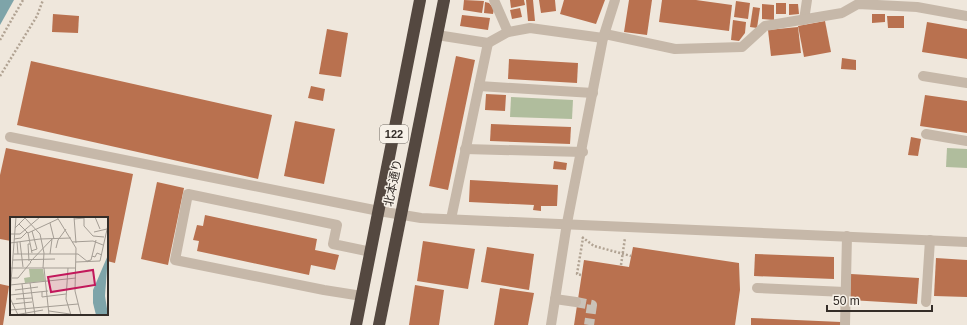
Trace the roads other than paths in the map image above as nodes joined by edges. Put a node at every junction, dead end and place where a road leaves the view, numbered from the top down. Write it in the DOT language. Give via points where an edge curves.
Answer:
graph roads {
  1 [pos="420,0"];
  2 [pos="444,0"];
  3 [pos="494,0"];
  4 [pos="615,0"];
  5 [pos="807,0"];
  6 [pos="967,16"];
  7 [pos="804,20"];
  8 [pos="508,32"];
  9 [pos="437,35"];
  10 [pos="604,36"];
  11 [pos="488,43"];
  12 [pos="923,76"];
  13 [pos="967,83"];
  14 [pos="479,86"];
  15 [pos="593,93"];
  16 [pos="926,134"];
  17 [pos="10,138"];
  18 [pos="967,141"];
  19 [pos="465,150"];
  20 [pos="582,152"];
  21 [pos="379,211"];
  22 [pos="401,215"];
  23 [pos="451,219"];
  24 [pos="567,223"];
  25 [pos="847,236"];
  26 [pos="930,240"];
  27 [pos="967,242"];
  28 [pos="371,252"];
  29 [pos="757,288"];
  30 [pos="845,292"];
  31 [pos="362,296"];
  32 [pos="555,299"];
  33 [pos="576,302"];
  34 [pos="926,302"];
  35 [pos="356,325"];
  36 [pos="379,325"];
  37 [pos="551,325"];
  38 [pos="845,325"];
  1 -- 21 [label="highway, 北本通り / 122"];
  2 -- 9 [label="highway, 北本通り / 122"];
  3 -- 8 [label="street"];
  4 -- 10 [label="street"];
  5 -- 7 [label="street"];
  6 -- 7 [label="street" via="918,7 858,4 842,13"];
  7 -- 10 [label="street" via="765,26 742,47 675,49"];
  8 -- 10 [label="street" via="530,28"];
  8 -- 11 [label="street"];
  9 -- 11 [label="street"];
  9 -- 22 [label="highway, 北本通り / 122"];
  10 -- 15 [label="street"];
  11 -- 14 [label="street"];
  12 -- 13 [label="street"];
  14 -- 15 [label="street"];
  14 -- 19 [label="street"];
  15 -- 20 [label="street"];
  16 -- 18 [label="street"];
  17 -- 21 [label="street"];
  19 -- 20 [label="street"];
  19 -- 23 [label="street"];
  20 -- 24 [label="street"];
  21 -- 22 [label="street"];
  21 -- 28 [label="highway, 北本通り / 122"];
  22 -- 23 [label="street"];
  22 -- 36 [label="highway, 北本通り / 122"];
  23 -- 24 [label="street"];
  24 -- 25 [label="street"];
  24 -- 32 [label="street"];
  25 -- 26 [label="street"];
  25 -- 30 [label="street"];
  26 -- 27 [label="street"];
  26 -- 34 [label="street"];
  28 -- 31 [label="highway, 北本通り / 122"];
  28 -- 31 [label="street" via="333,244 337,226 188,194 175,260"];
  29 -- 30 [label="street"];
  30 -- 38 [label="street"];
  31 -- 35 [label="highway, 北本通り / 122"];
  32 -- 33 [label="street"];
  32 -- 37 [label="street"];
}
